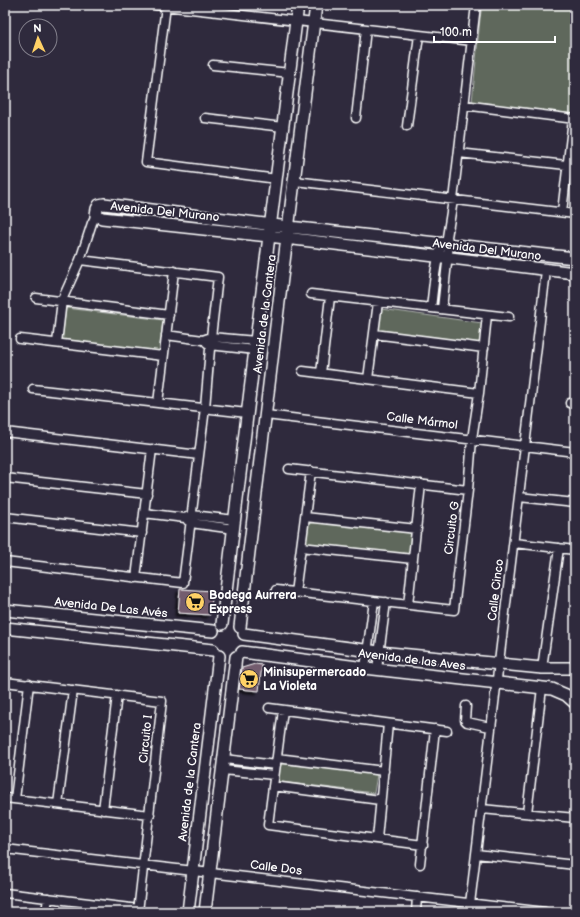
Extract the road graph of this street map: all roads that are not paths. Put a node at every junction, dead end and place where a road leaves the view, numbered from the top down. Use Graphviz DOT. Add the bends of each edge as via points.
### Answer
graph roads {
  1 [pos="156,5"];
  2 [pos="298,5"];
  3 [pos="316,5"];
  4 [pos="166,6"];
  5 [pos="475,6"];
  6 [pos="296,21"];
  7 [pos="315,23"];
  8 [pos="366,29"];
  9 [pos="419,35"];
  10 [pos="472,41"];
  11 [pos="213,65"];
  12 [pos="290,73"];
  13 [pos="464,105"];
  14 [pos="205,118"];
  15 [pos="356,118"];
  16 [pos="574,119"];
  17 [pos="407,126"];
  18 [pos="283,127"];
  19 [pos="459,153"];
  20 [pos="571,166"];
  21 [pos="277,179"];
  22 [pos="295,181"];
  23 [pos="453,200"];
  24 [pos="562,212"];
  25 [pos="575,214"];
  26 [pos="96,215"];
  27 [pos="271,224"];
  28 [pos="289,227"];
  29 [pos="269,236"];
  30 [pos="287,239"];
  31 [pos="446,242"];
  32 [pos="443,258"];
  33 [pos="575,258"];
  34 [pos="80,260"];
  35 [pos="546,270"];
  36 [pos="174,271"];
  37 [pos="575,273"];
  38 [pos="312,294"];
  39 [pos="330,297"];
  40 [pos="36,298"];
  41 [pos="62,300"];
  42 [pos="378,302"];
  43 [pos="431,308"];
  44 [pos="442,309"];
  45 [pos="169,315"];
  46 [pos="488,315"];
  47 [pos="509,317"];
  48 [pos="374,334"];
  49 [pos="166,336"];
  50 [pos="20,339"];
  51 [pos="208,341"];
  52 [pos="57,343"];
  53 [pos="255,346"];
  54 [pos="484,348"];
  55 [pos="163,356"];
  56 [pos="303,371"];
  57 [pos="321,373"];
  58 [pos="368,380"];
  59 [pos="33,389"];
  60 [pos="479,393"];
  61 [pos="158,403"];
  62 [pos="205,408"];
  63 [pos="247,414"];
  64 [pos="266,415"];
  65 [pos="5,432"];
  66 [pos="472,439"];
  67 [pos="525,446"];
  68 [pos="152,449"];
  69 [pos="575,452"];
  70 [pos="199,454"];
  71 [pos="289,469"];
  72 [pos="310,471"];
  73 [pos="5,478"];
  74 [pos="421,484"];
  75 [pos="468,490"];
  76 [pos="147,494"];
  77 [pos="519,497"];
  78 [pos="575,503"];
  79 [pos="144,513"];
  80 [pos="5,516"];
  81 [pos="304,517"];
  82 [pos="189,519"];
  83 [pos="234,525"];
  84 [pos="416,529"];
  85 [pos="142,534"];
  86 [pos="514,543"];
  87 [pos="300,547"];
  88 [pos="559,548"];
  89 [pos="575,550"];
  90 [pos="413,559"];
  91 [pos="5,562"];
  92 [pos="136,578"];
  93 [pos="276,590"];
  94 [pos="295,593"];
  95 [pos="374,601"];
  96 [pos="386,602"];
  97 [pos="408,605"];
  98 [pos="5,610"];
  99 [pos="5,628"];
  100 [pos="218,628"];
  101 [pos="242,630"];
  102 [pos="367,651"];
  103 [pos="379,652"];
  104 [pos="216,653"];
  105 [pos="239,654"];
  106 [pos="499,664"];
  107 [pos="365,668"];
  108 [pos="542,668"];
  109 [pos="575,668"];
  110 [pos="377,669"];
  111 [pos="5,682"];
  112 [pos="497,683"];
  113 [pos="29,684"];
  114 [pos="542,688"];
  115 [pos="73,690"];
  116 [pos="117,695"];
  117 [pos="575,703"];
  118 [pos="466,706"];
  119 [pos="269,708"];
  120 [pos="283,710"];
  121 [pos="388,724"];
  122 [pos="490,727"];
  123 [pos="435,729"];
  124 [pos="447,731"];
  125 [pos="276,762"];
  126 [pos="223,764"];
  127 [pos="384,771"];
  128 [pos="274,775"];
  129 [pos="273,786"];
  130 [pos="5,798"];
  131 [pos="15,799"];
  132 [pos="380,800"];
  133 [pos="58,804"];
  134 [pos="482,809"];
  135 [pos="103,810"];
  136 [pos="527,813"];
  137 [pos="150,815"];
  138 [pos="575,818"];
  139 [pos="377,839"];
  140 [pos="423,845"];
  141 [pos="5,849"];
  142 [pos="476,854"];
  143 [pos="420,864"];
  144 [pos="144,865"];
  145 [pos="575,865"];
  146 [pos="192,871"];
  147 [pos="210,873"];
  148 [pos="5,893"];
  149 [pos="417,897"];
  150 [pos="48,898"];
  151 [pos="92,903"];
  152 [pos="470,903"];
  153 [pos="138,910"];
  154 [pos="46,912"];
  155 [pos="90,912"];
  156 [pos="188,912"];
  157 [pos="205,912"];
  158 [pos="416,912"];
  159 [pos="469,912"];
  160 [pos="545,912"];
  1 -- 4 [label="street"];
  2 -- 6 [label="street, Avenida de la Cantera"];
  3 -- 7 [label="street, Avenida de la Cantera"];
  4 -- 6 [label="street"];
  4 -- 21 [label="street" via="146,162"];
  5 -- 10 [label="street"];
  6 -- 7 [label="street"];
  6 -- 12 [label="street, Avenida de la Cantera"];
  7 -- 8 [label="street"];
  7 -- 22 [label="street, Avenida de la Cantera"];
  8 -- 9 [label="street"];
  8 -- 15 [label="street"];
  9 -- 10 [label="street"];
  9 -- 17 [label="street"];
  10 -- 13 [label="street"];
  11 -- 12 [label="street"];
  12 -- 18 [label="street, Avenida de la Cantera"];
  13 -- 16 [label="street"];
  13 -- 19 [label="street"];
  14 -- 18 [label="street"];
  16 -- 20 [label="street"];
  18 -- 21 [label="street, Avenida de la Cantera"];
  19 -- 20 [label="street"];
  19 -- 23 [label="street"];
  20 -- 24 [label="street"];
  21 -- 27 [label="street, Avenida de la Cantera"];
  22 -- 23 [label="street"];
  22 -- 28 [label="street, Avenida de la Cantera"];
  23 -- 24 [label="street"];
  23 -- 31 [label="street"];
  24 -- 25 [label="street"];
  26 -- 27 [label="street, Avenida Del Murano" via="99,205 104,204"];
  26 -- 29 [label="street, Avenida Del Murano" via="102,218"];
  26 -- 34 [label="street"];
  27 -- 28 [label="street, Avenida Del Murano"];
  27 -- 29 [label="street, Avenida de la Cantera"];
  28 -- 30 [label="street, Avenida de la Cantera"];
  28 -- 31 [label="street, Avenida Del Murano"];
  29 -- 30 [label="street, Avenida Del Murano"];
  29 -- 53 [label="street, Avenida de la Cantera"];
  30 -- 32 [label="street, Avenida Del Murano"];
  30 -- 64 [label="street, Avenida de la Cantera"];
  31 -- 32 [label="street"];
  31 -- 33 [label="street, Avenida Del Murano"];
  32 -- 35 [label="street, Avenida Del Murano"];
  32 -- 43 [label="street"];
  32 -- 44 [label="street"];
  34 -- 36 [label="street"];
  34 -- 41 [label="street"];
  35 -- 37 [label="street, Avenida Del Murano"];
  35 -- 67 [label="street, Calle Cinco"];
  36 -- 45 [label="street"];
  36 -- 51 [label="street" via="218,277"];
  38 -- 39 [label="street"];
  39 -- 42 [label="street"];
  39 -- 57 [label="street"];
  40 -- 41 [label="street"];
  41 -- 45 [label="street"];
  41 -- 52 [label="street"];
  42 -- 43 [label="street"];
  42 -- 48 [label="street"];
  43 -- 44 [label="street"];
  44 -- 46 [label="street"];
  45 -- 49 [label="street"];
  46 -- 47 [label="street"];
  46 -- 54 [label="street"];
  48 -- 54 [label="street"];
  48 -- 58 [label="street"];
  49 -- 51 [label="street"];
  49 -- 55 [label="street"];
  50 -- 52 [label="street"];
  51 -- 53 [label="street"];
  51 -- 62 [label="street"];
  52 -- 55 [label="street"];
  53 -- 63 [label="street, Avenida de la Cantera"];
  54 -- 60 [label="street"];
  55 -- 61 [label="street"];
  56 -- 57 [label="street"];
  57 -- 58 [label="street"];
  58 -- 60 [label="street"];
  59 -- 61 [label="street"];
  60 -- 66 [label="street"];
  61 -- 62 [label="street"];
  62 -- 63 [label="street"];
  62 -- 70 [label="street"];
  63 -- 83 [label="street, Avenida de la Cantera"];
  64 -- 66 [label="street, Calle Mármol"];
  64 -- 101 [label="street, Avenida de la Cantera"];
  65 -- 68 [label="street"];
  66 -- 67 [label="street, Calle Mármol"];
  66 -- 75 [label="street"];
  67 -- 69 [label="street, Calle Mármol"];
  67 -- 77 [label="street, Calle Cinco"];
  68 -- 70 [label="street"];
  68 -- 76 [label="street"];
  70 -- 82 [label="street"];
  71 -- 72 [label="street, Circuito G"];
  72 -- 74 [label="street, Circuito G"];
  72 -- 81 [label="street"];
  73 -- 76 [label="street"];
  74 -- 75 [label="street, Circuito G"];
  74 -- 84 [label="street"];
  75 -- 97 [label="street, Circuito G" via="454,610"];
  76 -- 79 [label="street"];
  77 -- 78 [label="street"];
  77 -- 86 [label="street, Calle Cinco"];
  79 -- 82 [label="street"];
  79 -- 85 [label="street"];
  80 -- 85 [label="street"];
  81 -- 84 [label="street"];
  81 -- 87 [label="street"];
  82 -- 83 [label="street"];
  82 -- 92 [label="street" via="183,583"];
  83 -- 100 [label="street, Avenida de la Cantera"];
  84 -- 90 [label="street"];
  85 -- 92 [label="street"];
  86 -- 88 [label="street"];
  86 -- 106 [label="street, Calle Cinco"];
  87 -- 90 [label="street"];
  87 -- 94 [label="street"];
  88 -- 89 [label="street"];
  88 -- 108 [label="street"];
  90 -- 97 [label="street"];
  91 -- 92 [label="street"];
  93 -- 94 [label="street, Circuito G"];
  94 -- 95 [label="street, Circuito G"];
  95 -- 96 [label="street, Circuito G"];
  95 -- 102 [label="street"];
  96 -- 97 [label="street, Circuito G"];
  96 -- 103 [label="street"];
  98 -- 100 [label="street, Avenida De Las Avés"];
  99 -- 104 [label="street"];
  100 -- 101 [label="street" via="233,624"];
  100 -- 104 [label="street" via="211,641"];
  101 -- 102 [label="street, Avenida de las Aves"];
  101 -- 105 [label="street" via="246,640"];
  102 -- 103 [label="street, Avenida de las Aves"];
  102 -- 107 [label="street"];
  103 -- 106 [label="street, Avenida de las Aves"];
  103 -- 110 [label="street"];
  104 -- 105 [label="street" via="224,658"];
  104 -- 146 [label="street, Avenida de la Cantera"];
  105 -- 107 [label="street, Avenida de las Aves"];
  105 -- 126 [label="street"];
  106 -- 108 [label="street, Avenida de las Aves"];
  106 -- 112 [label="street, Calle Cinco"];
  107 -- 110 [label="street, Avenida de las Aves"];
  108 -- 109 [label="street, Avenida de las Aves"];
  110 -- 112 [label="street, Avenida de las Aves"];
  111 -- 113 [label="street, Circuito I"];
  112 -- 114 [label="street, Avenida de las Aves"];
  112 -- 122 [label="street, Calle Cinco"];
  113 -- 115 [label="street, Circuito I"];
  113 -- 131 [label="street"];
  114 -- 117 [label="street, Avenida de las Aves" via="566,695"];
  114 -- 136 [label="street"];
  115 -- 116 [label="street, Circuito I"];
  115 -- 133 [label="street"];
  116 -- 135 [label="street"];
  116 -- 137 [label="street, Circuito I" via="162,701"];
  118 -- 122 [label="street" via="467,722"];
  119 -- 120 [label="street"];
  120 -- 121 [label="street"];
  120 -- 125 [label="street"];
  121 -- 123 [label="street"];
  121 -- 127 [label="street"];
  122 -- 134 [label="street, Calle Cinco"];
  123 -- 124 [label="street"];
  123 -- 140 [label="street"];
  125 -- 126 [label="street"];
  125 -- 127 [label="street"];
  125 -- 128 [label="street"];
  126 -- 128 [label="street"];
  126 -- 147 [label="street"];
  127 -- 132 [label="street"];
  128 -- 129 [label="street"];
  129 -- 132 [label="street"];
  129 -- 139 [label="street" via="268,825"];
  130 -- 131 [label="street"];
  131 -- 133 [label="street"];
  132 -- 139 [label="street"];
  133 -- 135 [label="street"];
  134 -- 136 [label="street"];
  134 -- 142 [label="street, Calle Cinco"];
  135 -- 137 [label="street"];
  136 -- 138 [label="street"];
  137 -- 144 [label="street, Circuito I"];
  139 -- 140 [label="street"];
  140 -- 143 [label="street"];
  141 -- 144 [label="street, Calle Dos"];
  142 -- 145 [label="street"];
  142 -- 152 [label="street, Calle Cinco"];
  144 -- 146 [label="street, Calle Dos"];
  144 -- 153 [label="street, Circuito I"];
  146 -- 147 [label="street, Calle Dos"];
  146 -- 156 [label="street, Avenida de la Cantera"];
  147 -- 149 [label="street, Calle Dos"];
  147 -- 157 [label="street"];
  148 -- 150 [label="street"];
  149 -- 152 [label="street, Calle Dos"];
  149 -- 158 [label="street"];
  150 -- 151 [label="street"];
  150 -- 154 [label="street"];
  151 -- 153 [label="street"];
  151 -- 155 [label="street"];
  152 -- 159 [label="street, Calle Cinco"];
  152 -- 160 [label="street, Calle Dos"];
}
